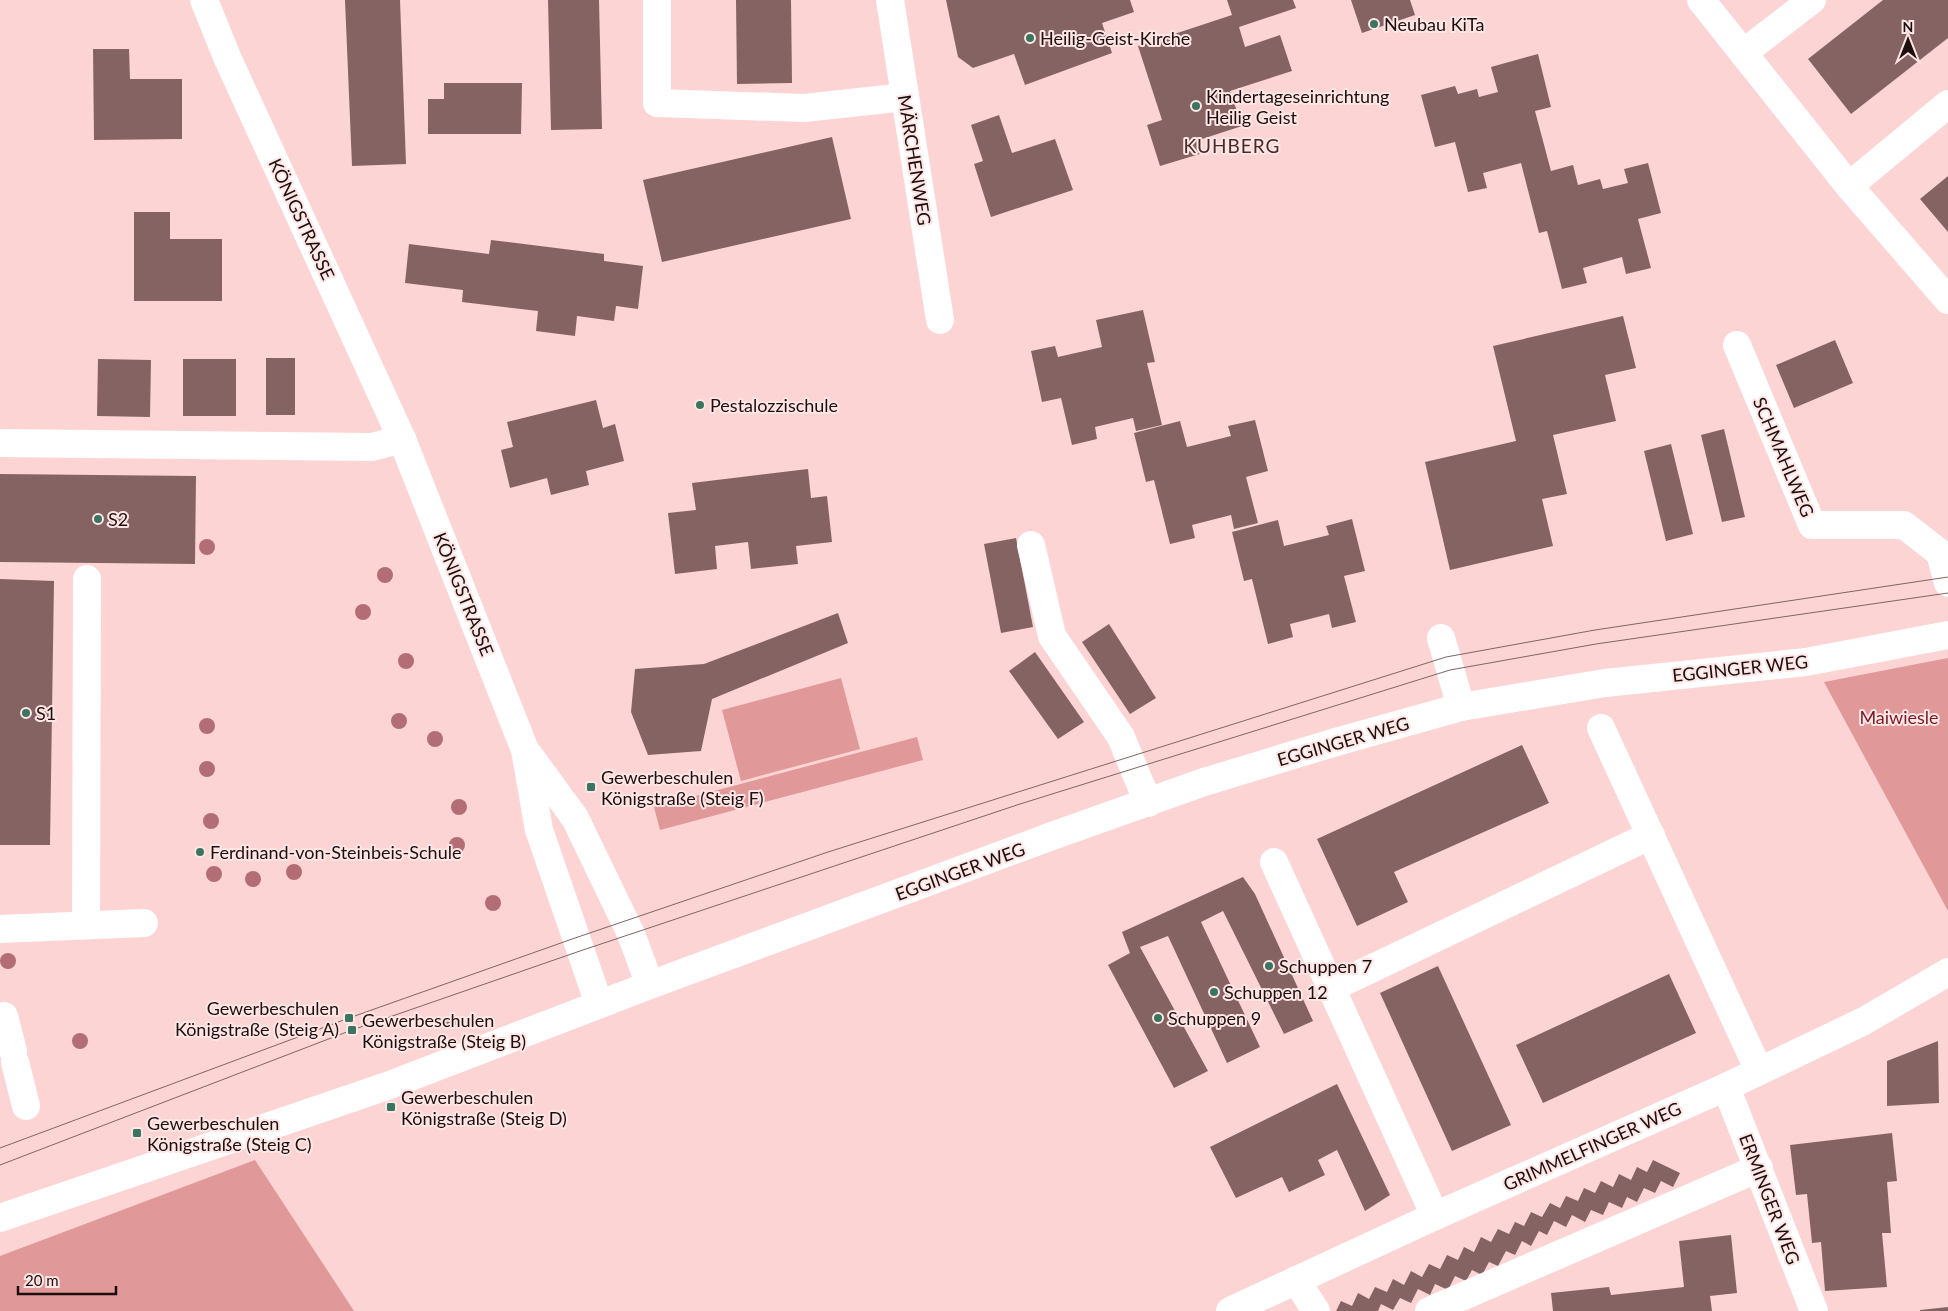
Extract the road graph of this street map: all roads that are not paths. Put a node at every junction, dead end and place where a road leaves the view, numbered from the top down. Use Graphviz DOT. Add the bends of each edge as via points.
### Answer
graph roads {
  1 [pos="204,0"];
  2 [pos="657,0"];
  3 [pos="890,0"];
  4 [pos="1701,0"];
  5 [pos="1812,0"];
  6 [pos="1743,53"];
  7 [pos="905,97"];
  8 [pos="1948,104"];
  9 [pos="1849,186"];
  10 [pos="1948,300"];
  11 [pos="940,320"];
  12 [pos="1737,346"];
  13 [pos="402,438"];
  14 [pos="0,443"];
  15 [pos="1031,545"];
  16 [pos="87,580"];
  17 [pos="1948,583"];
  18 [pos="1948,635"];
  19 [pos="1440,638"];
  20 [pos="1461,707"];
  21 [pos="1601,728"];
  22 [pos="525,750"];
  23 [pos="1148,803"];
  24 [pos="1651,835"];
  25 [pos="1274,862"];
  26 [pos="144,923"];
  27 [pos="86,925"];
  28 [pos="0,929"];
  29 [pos="1948,972"];
  30 [pos="650,985"];
  31 [pos="1331,988"];
  32 [pos="598,1004"];
  33 [pos="2,1007"];
  34 [pos="1760,1071"];
  35 [pos="1726,1087"];
  36 [pos="26,1106"];
  37 [pos="1759,1168"];
  38 [pos="1435,1216"];
  39 [pos="0,1218"];
  40 [pos="1296,1280"];
  41 [pos="1230,1311"];
  42 [pos="1316,1311"];
  43 [pos="1429,1311"];
  44 [pos="1814,1311"];
  1 -- 13 [label="street, KÖNIGSTRASSE"];
  2 -- 7 [label="street" via="656,103 804,108"];
  3 -- 7 [label="street, MÄRCHENWEG"];
  4 -- 6 [label="street"];
  5 -- 6 [label="street"];
  6 -- 9 [label="street"];
  7 -- 11 [label="street, MÄRCHENWEG"];
  8 -- 9 [label="street"];
  9 -- 10 [label="street"];
  12 -- 17 [label="street, SCHMAHLWEG" via="1812,524 1904,524 1940,553"];
  13 -- 14 [label="street" via="372,447"];
  13 -- 22 [label="street, KÖNIGSTRASSE"];
  15 -- 23 [label="street" via="1052,636 1121,737"];
  16 -- 27 [label="street"];
  18 -- 20 [label="street, EGGINGER WEG" via="1806,662 1605,683"];
  19 -- 20 [label="street"];
  20 -- 23 [label="street, EGGINGER WEG" via="1204,782"];
  21 -- 24 [label="street"];
  22 -- 30 [label="street, KÖNIGSTRASSE" via="575,818 631,934"];
  22 -- 32 [label="street, KÖNIGSTRASSE" via="539,830"];
  23 -- 30 [label="street, EGGINGER WEG"];
  24 -- 31 [label="street"];
  24 -- 34 [label="street"];
  25 -- 31 [label="street"];
  26 -- 27 [label="street"];
  27 -- 28 [label="street"];
  29 -- 34 [label="street, GRIMMELFINGER WEG" via="1864,1021"];
  30 -- 32 [label="street, EGGINGER WEG"];
  31 -- 38 [label="street"];
  32 -- 39 [label="street, EGGINGER WEG" via="387,1086"];
  33 -- 36 [label="street"];
  34 -- 35 [label="street, GRIMMELFINGER WEG"];
  35 -- 37 [label="street, ERMINGER WEG"];
  35 -- 38 [label="street, GRIMMELFINGER WEG"];
  37 -- 43 [label="street"];
  37 -- 44 [label="street, ERMINGER WEG"];
  38 -- 40 [label="street, GRIMMELFINGER WEG"];
  40 -- 41 [label="street, GRIMMELFINGER WEG"];
  40 -- 42 [label="street"];
}
